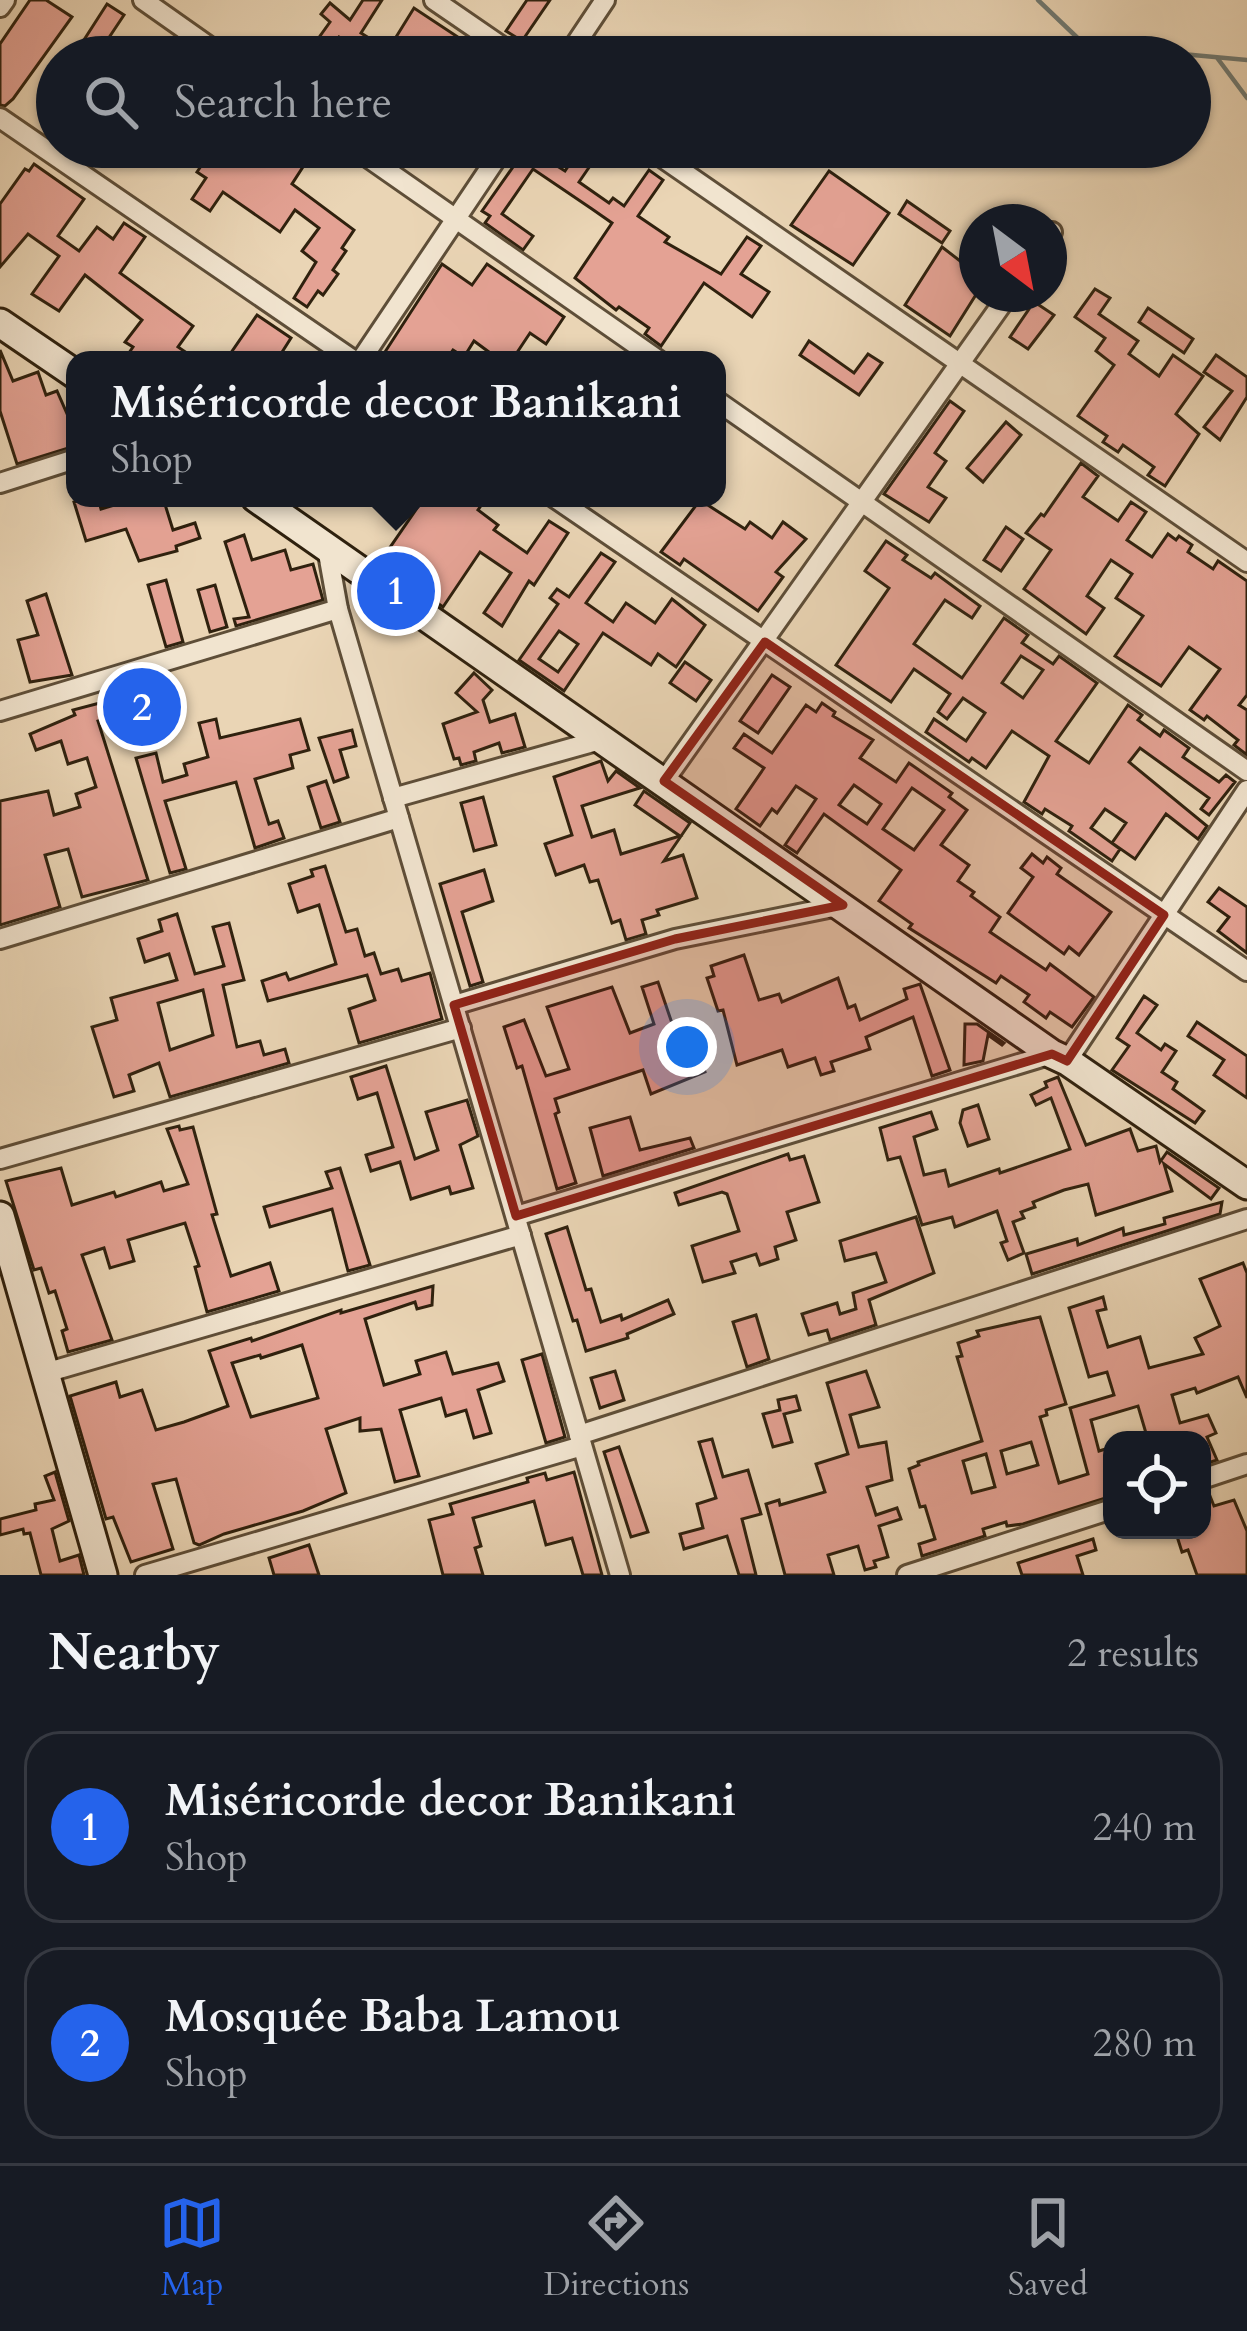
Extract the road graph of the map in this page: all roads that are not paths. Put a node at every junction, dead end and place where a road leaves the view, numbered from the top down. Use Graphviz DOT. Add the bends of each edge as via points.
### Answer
graph roads {
  1 [pos="143,0"];
  2 [pos="434,0"];
  3 [pos="605,0"];
  4 [pos="194,36"];
  5 [pos="486,36"];
  6 [pos="581,36"];
  7 [pos="0,118"];
  8 [pos="36,142"];
  9 [pos="74,168"];
  10 [pos="383,168"];
  11 [pos="490,168"];
  12 [pos="677,168"];
  13 [pos="455,218"];
  14 [pos="997,312"];
  15 [pos="0,323"];
  16 [pos="344,351"];
  17 [pos="363,351"];
  18 [pos="645,351"];
  19 [pos="961,364"];
  20 [pos="66,368"];
  21 [pos="726,407"];
  22 [pos="66,462"];
  23 [pos="0,483"];
  24 [pos="864,503"];
  25 [pos="269,507"];
  26 [pos="568,507"];
  27 [pos="328,548"];
  28 [pos="1247,562"];
  29 [pos="338,609"];
  30 [pos="765,642"];
  31 [pos="0,711"];
  32 [pos="600,740"];
  33 [pos="1247,771"];
  34 [pos="664,781"];
  35 [pos="1247,790"];
  36 [pos="396,808"];
  37 [pos="843,905"];
  38 [pos="1164,915"];
  39 [pos="0,939"];
  40 [pos="1247,971"];
  41 [pos="454,1005"];
  42 [pos="460,1028"];
  43 [pos="1060,1058"];
  44 [pos="0,1159"];
  45 [pos="1247,1185"];
  46 [pos="0,1216"];
  47 [pos="1247,1219"];
  48 [pos="518,1226"];
  49 [pos="45,1373"];
  50 [pos="581,1440"];
  51 [pos="1247,1464"];
  52 [pos="1211,1476"];
  53 [pos="1103,1512"];
  54 [pos="103,1575"];
  55 [pos="145,1575"];
  56 [pos="620,1575"];
  57 [pos="907,1575"];
  1 -- 4 [label="street"];
  2 -- 5 [label="street"];
  3 -- 6 [label="street"];
  7 -- 8 [label="street"];
  9 -- 16 [label="street"];
  10 -- 13 [label="street"];
  11 -- 13 [label="street"];
  12 -- 19 [label="street"];
  13 -- 17 [label="street"];
  13 -- 18 [label="street"];
  14 -- 19 [label="street"];
  15 -- 20 [label="street"];
  19 -- 24 [label="street"];
  19 -- 28 [label="street"];
  21 -- 24 [label="street"];
  22 -- 23 [label="street"];
  24 -- 30 [label="street"];
  24 -- 33 [label="street"];
  25 -- 27 [label="street"];
  26 -- 30 [label="street"];
  27 -- 29 [label="street"];
  27 -- 32 [label="street"];
  29 -- 31 [label="street"];
  29 -- 36 [label="street"];
  30 -- 34 [label="street"];
  30 -- 38 [label="street"];
  32 -- 34 [label="street"];
  32 -- 36 [label="street"];
  34 -- 37 [label="street"];
  35 -- 38 [label="street"];
  36 -- 39 [label="street"];
  36 -- 41 [label="street"];
  37 -- 41 [label="street" via="675,940"];
  37 -- 43 [label="street"];
  38 -- 40 [label="street"];
  38 -- 43 [label="street"];
  41 -- 42 [label="street"];
  42 -- 44 [label="street"];
  42 -- 48 [label="street"];
  43 -- 45 [label="street"];
  43 -- 48 [label="street"];
  46 -- 49 [label="street"];
  47 -- 50 [label="street"];
  48 -- 49 [label="street"];
  48 -- 50 [label="street"];
  49 -- 54 [label="street"];
  50 -- 55 [label="street"];
  50 -- 56 [label="street"];
  51 -- 52 [label="street"];
  53 -- 57 [label="street"];
}
